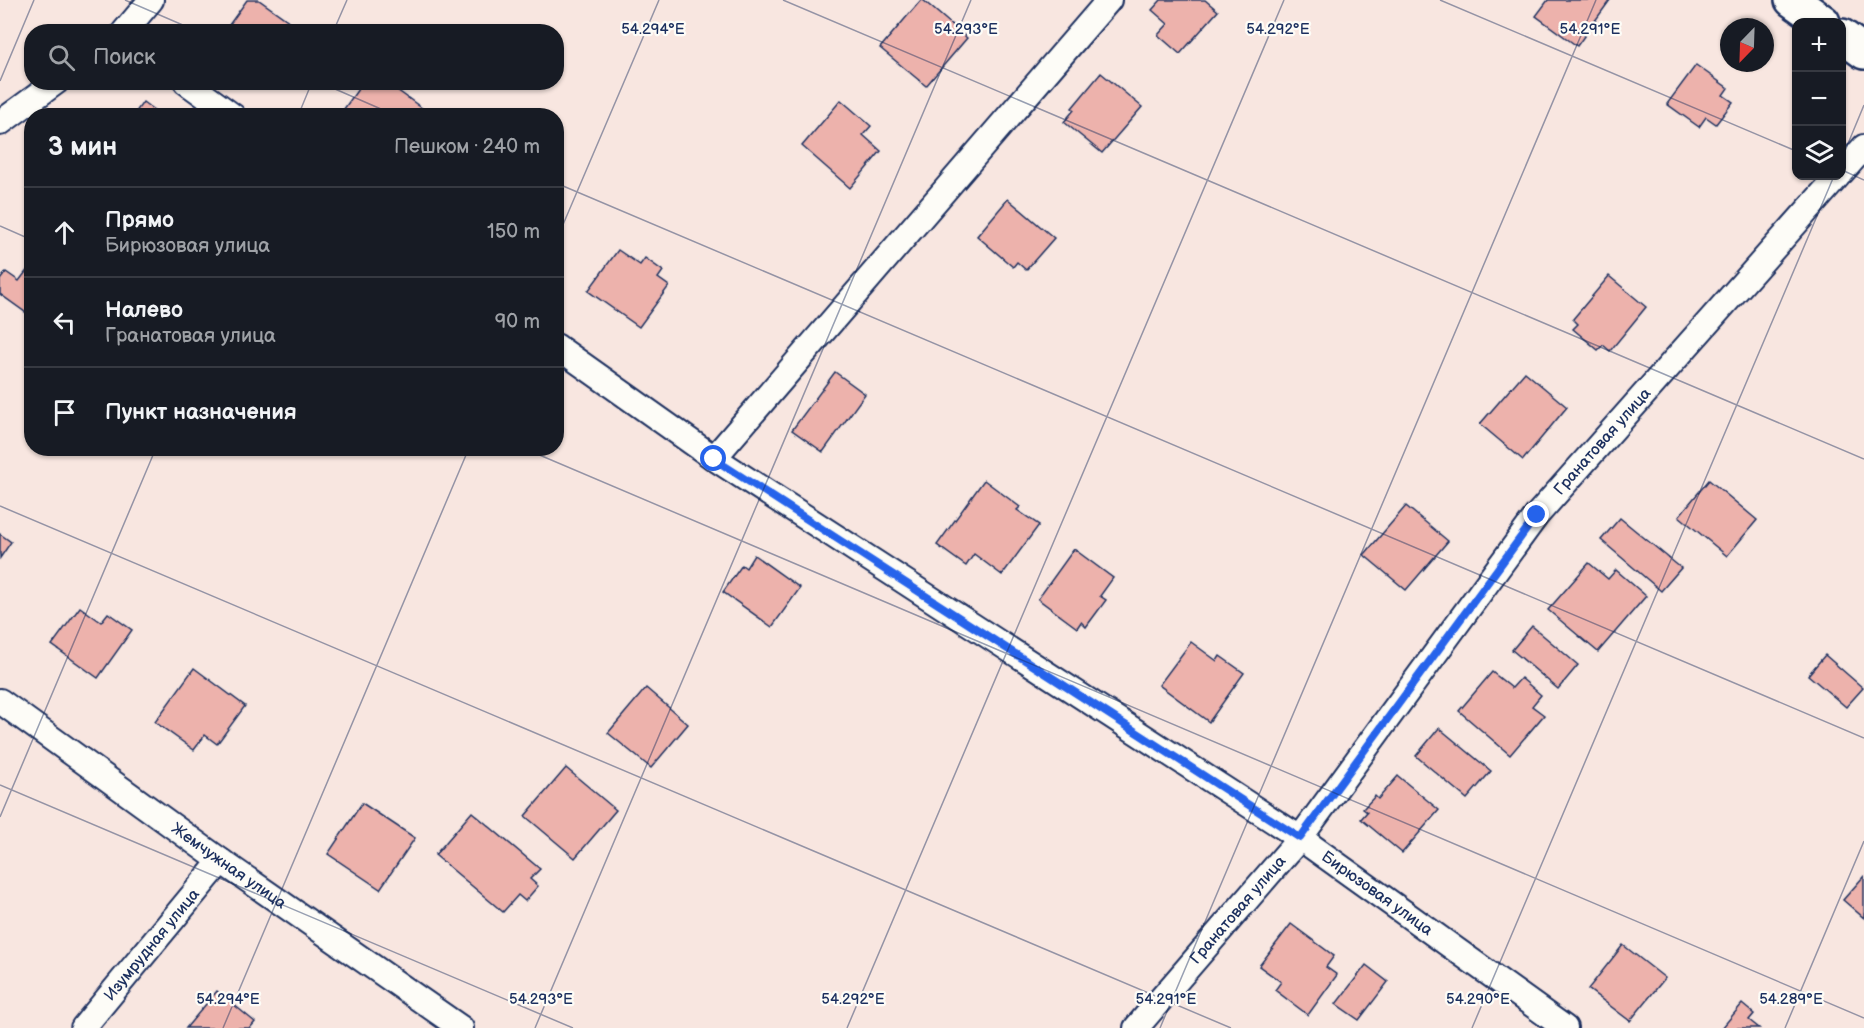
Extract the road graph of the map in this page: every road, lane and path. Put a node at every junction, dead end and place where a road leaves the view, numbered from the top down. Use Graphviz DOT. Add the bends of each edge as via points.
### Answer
graph roads {
  1 [pos="151,0"];
  2 [pos="1109,0"];
  3 [pos="1792,0"];
  4 [pos="1817,18"];
  5 [pos="131,24"];
  6 [pos="1846,39"];
  7 [pos="1864,52"];
  8 [pos="45,90"];
  9 [pos="197,90"];
  10 [pos="221,108"];
  11 [pos="0,123"];
  12 [pos="1864,147"];
  13 [pos="1846,167"];
  14 [pos="1834,180"];
  15 [pos="564,352"];
  16 [pos="714,459"];
  17 [pos="0,701"];
  18 [pos="1300,838"];
  19 [pos="221,861"];
  20 [pos="83,1028"];
  21 [pos="461,1028"];
  22 [pos="1136,1028"];
  23 [pos="1564,1028"];
  1 -- 5 [label="street"];
  2 -- 16 [label="street"];
  3 -- 4 [label="main road"];
  6 -- 7 [label="main road"];
  8 -- 11 [label="street"];
  9 -- 10 [label="street"];
  12 -- 13 [label="street"];
  14 -- 18 [label="street, Гранатовая улица" via="1537,515"];
  15 -- 16 [label="street, Бирюзовая улица"];
  16 -- 18 [label="street, Бирюзовая улица"];
  17 -- 19 [label="street, Жемчужная улица"];
  18 -- 22 [label="street, Гранатовая улица"];
  18 -- 23 [label="street, Бирюзовая улица"];
  19 -- 20 [label="street, Изумрудная улица"];
  19 -- 21 [label="street, Жемчужная улица"];
}
